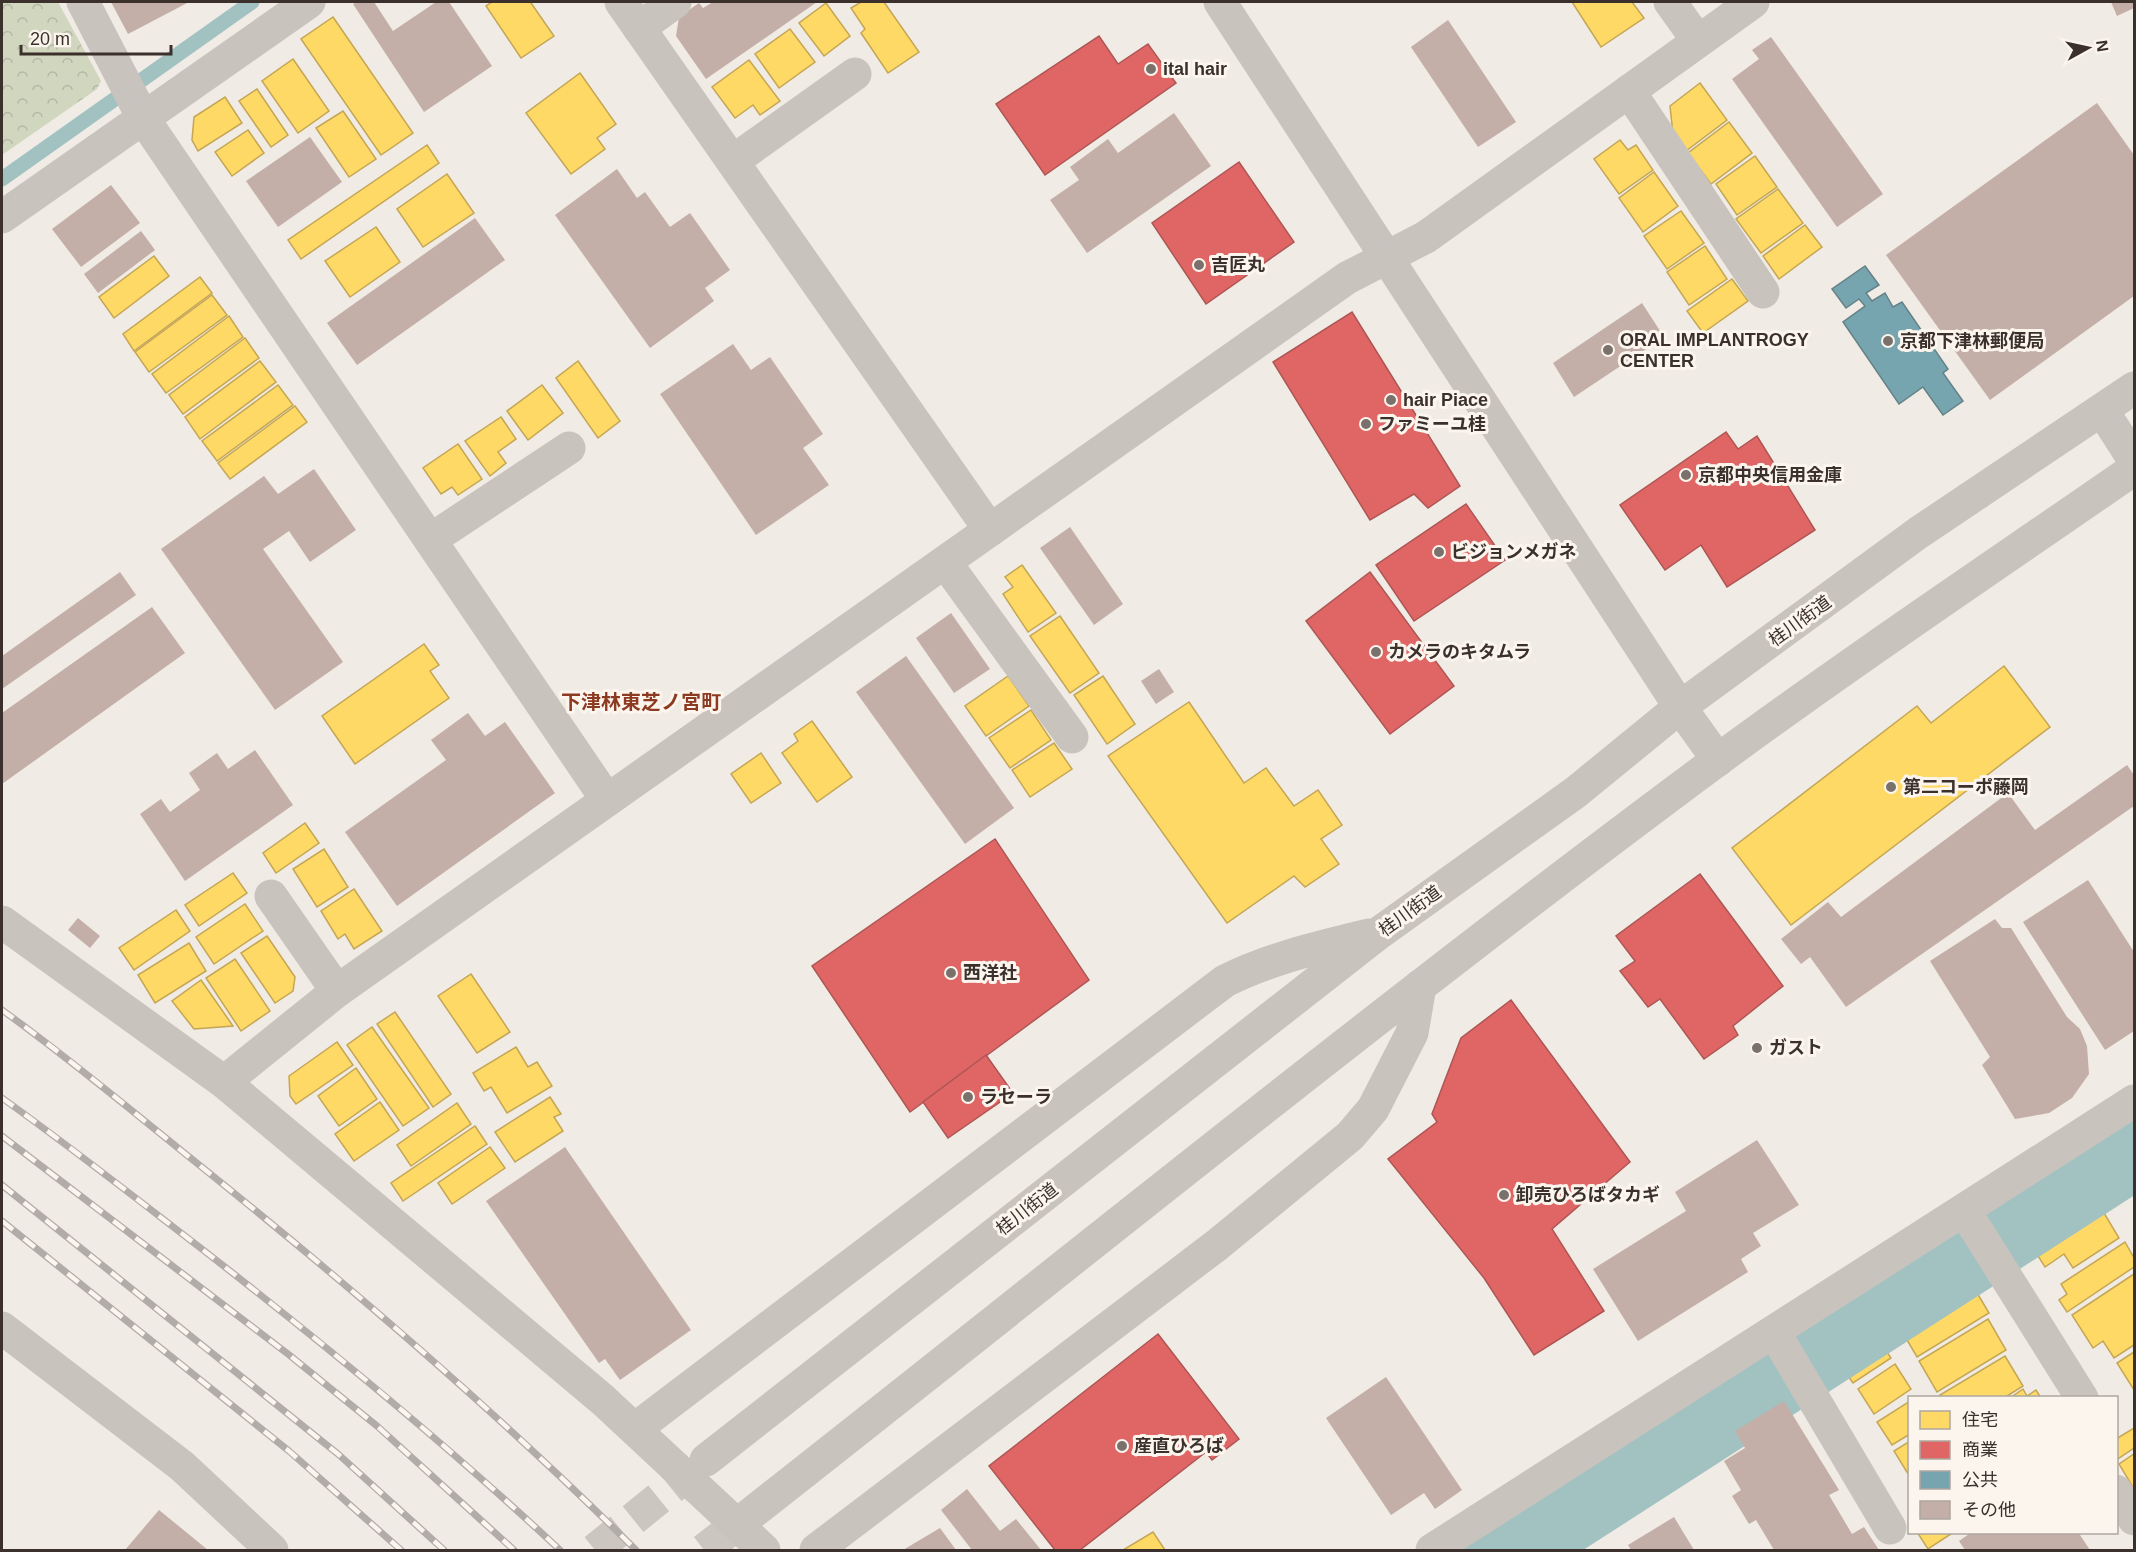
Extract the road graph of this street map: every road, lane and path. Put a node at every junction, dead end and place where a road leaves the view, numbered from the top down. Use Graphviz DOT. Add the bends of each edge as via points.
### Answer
graph roads {
  1 [pos="83,2"];
  2 [pos="309,2"];
  3 [pos="621,2"];
  4 [pos="675,2"];
  5 [pos="1220,2"];
  6 [pos="1670,2"];
  7 [pos="1753,2"];
  8 [pos="639,28"];
  9 [pos="1698,41"];
  10 [pos="855,74"];
  11 [pos="1629,91"];
  12 [pos="143,118"];
  13 [pos="733,161"];
  14 [pos="2,216"];
  15 [pos="1388,259"];
  16 [pos="1763,292"];
  17 [pos="2134,388"];
  18 [pos="2102,410"];
  19 [pos="569,448"];
  20 [pos="2134,460"];
  21 [pos="2134,469"];
  22 [pos="990,530"];
  23 [pos="430,540"];
  24 [pos="945,562"];
  25 [pos="1680,707"];
  26 [pos="1072,737"];
  27 [pos="1718,760"];
  28 [pos="607,800"];
  29 [pos="271,896"];
  30 [pos="2,922"];
  31 [pos="1379,933"];
  32 [pos="1420,986"];
  33 [pos="337,991"];
  34 [pos="224,1082"];
  35 [pos="2134,1101"];
  36 [pos="1964,1210"];
  37 [pos="2,1328"];
  38 [pos="1774,1332"];
  39 [pos="2081,1396"];
  40 [pos="635,1429"];
  41 [pos="706,1460"];
  42 [pos="2118,1494"];
  43 [pos="757,1509"];
  44 [pos="2134,1519"];
  45 [pos="1890,1528"];
  46 [pos="272,1551"];
  47 [pos="764,1551"];
  48 [pos="816,1551"];
  49 [pos="1431,1551"];
  1 -- 12 [label="street"];
  2 -- 12 [label="street"];
  3 -- 8 [label="street"];
  4 -- 8 [label="street"];
  5 -- 15 [label="street"];
  6 -- 9 [label="street"];
  7 -- 9 [label="street"];
  8 -- 13 [label="street"];
  9 -- 11 [label="street"];
  10 -- 13 [label="street"];
  11 -- 15 [label="street" via="1426,237"];
  11 -- 16 [label="street"];
  12 -- 14 [label="street"];
  12 -- 23 [label="street"];
  13 -- 22 [label="street"];
  15 -- 22 [label="street" via="1347,278"];
  15 -- 25 [label="street"];
  17 -- 18 [label="street, 桂川街道"];
  18 -- 20 [label="street"];
  18 -- 25 [label="street, 桂川街道" via="1918,533"];
  19 -- 23 [label="street"];
  21 -- 27 [label="street"];
  22 -- 24 [label="street"];
  23 -- 28 [label="street"];
  24 -- 26 [label="street"];
  24 -- 28 [label="street"];
  25 -- 27 [label="street"];
  25 -- 31 [label="street, 桂川街道" via="1576,792"];
  27 -- 32 [label="street"];
  28 -- 33 [label="street"];
  29 -- 33 [label="street"];
  30 -- 34 [label="street"];
  31 -- 40 [label="street" via="1253,967 1225,981"];
  31 -- 41 [label="street, 桂川街道"];
  32 -- 43 [label="street"];
  32 -- 48 [label="street" via="1412,1033 1372,1109 1350,1136 1225,1239"];
  33 -- 34 [label="street"];
  34 -- 40 [label="street"];
  35 -- 36 [label="street"];
  36 -- 38 [label="street"];
  36 -- 39 [label="street"];
  37 -- 46 [label="street" via="182,1466"];
  38 -- 45 [label="street"];
  38 -- 49 [label="street"];
  40 -- 47 [label="street"];
  42 -- 44 [label="street"];
}
